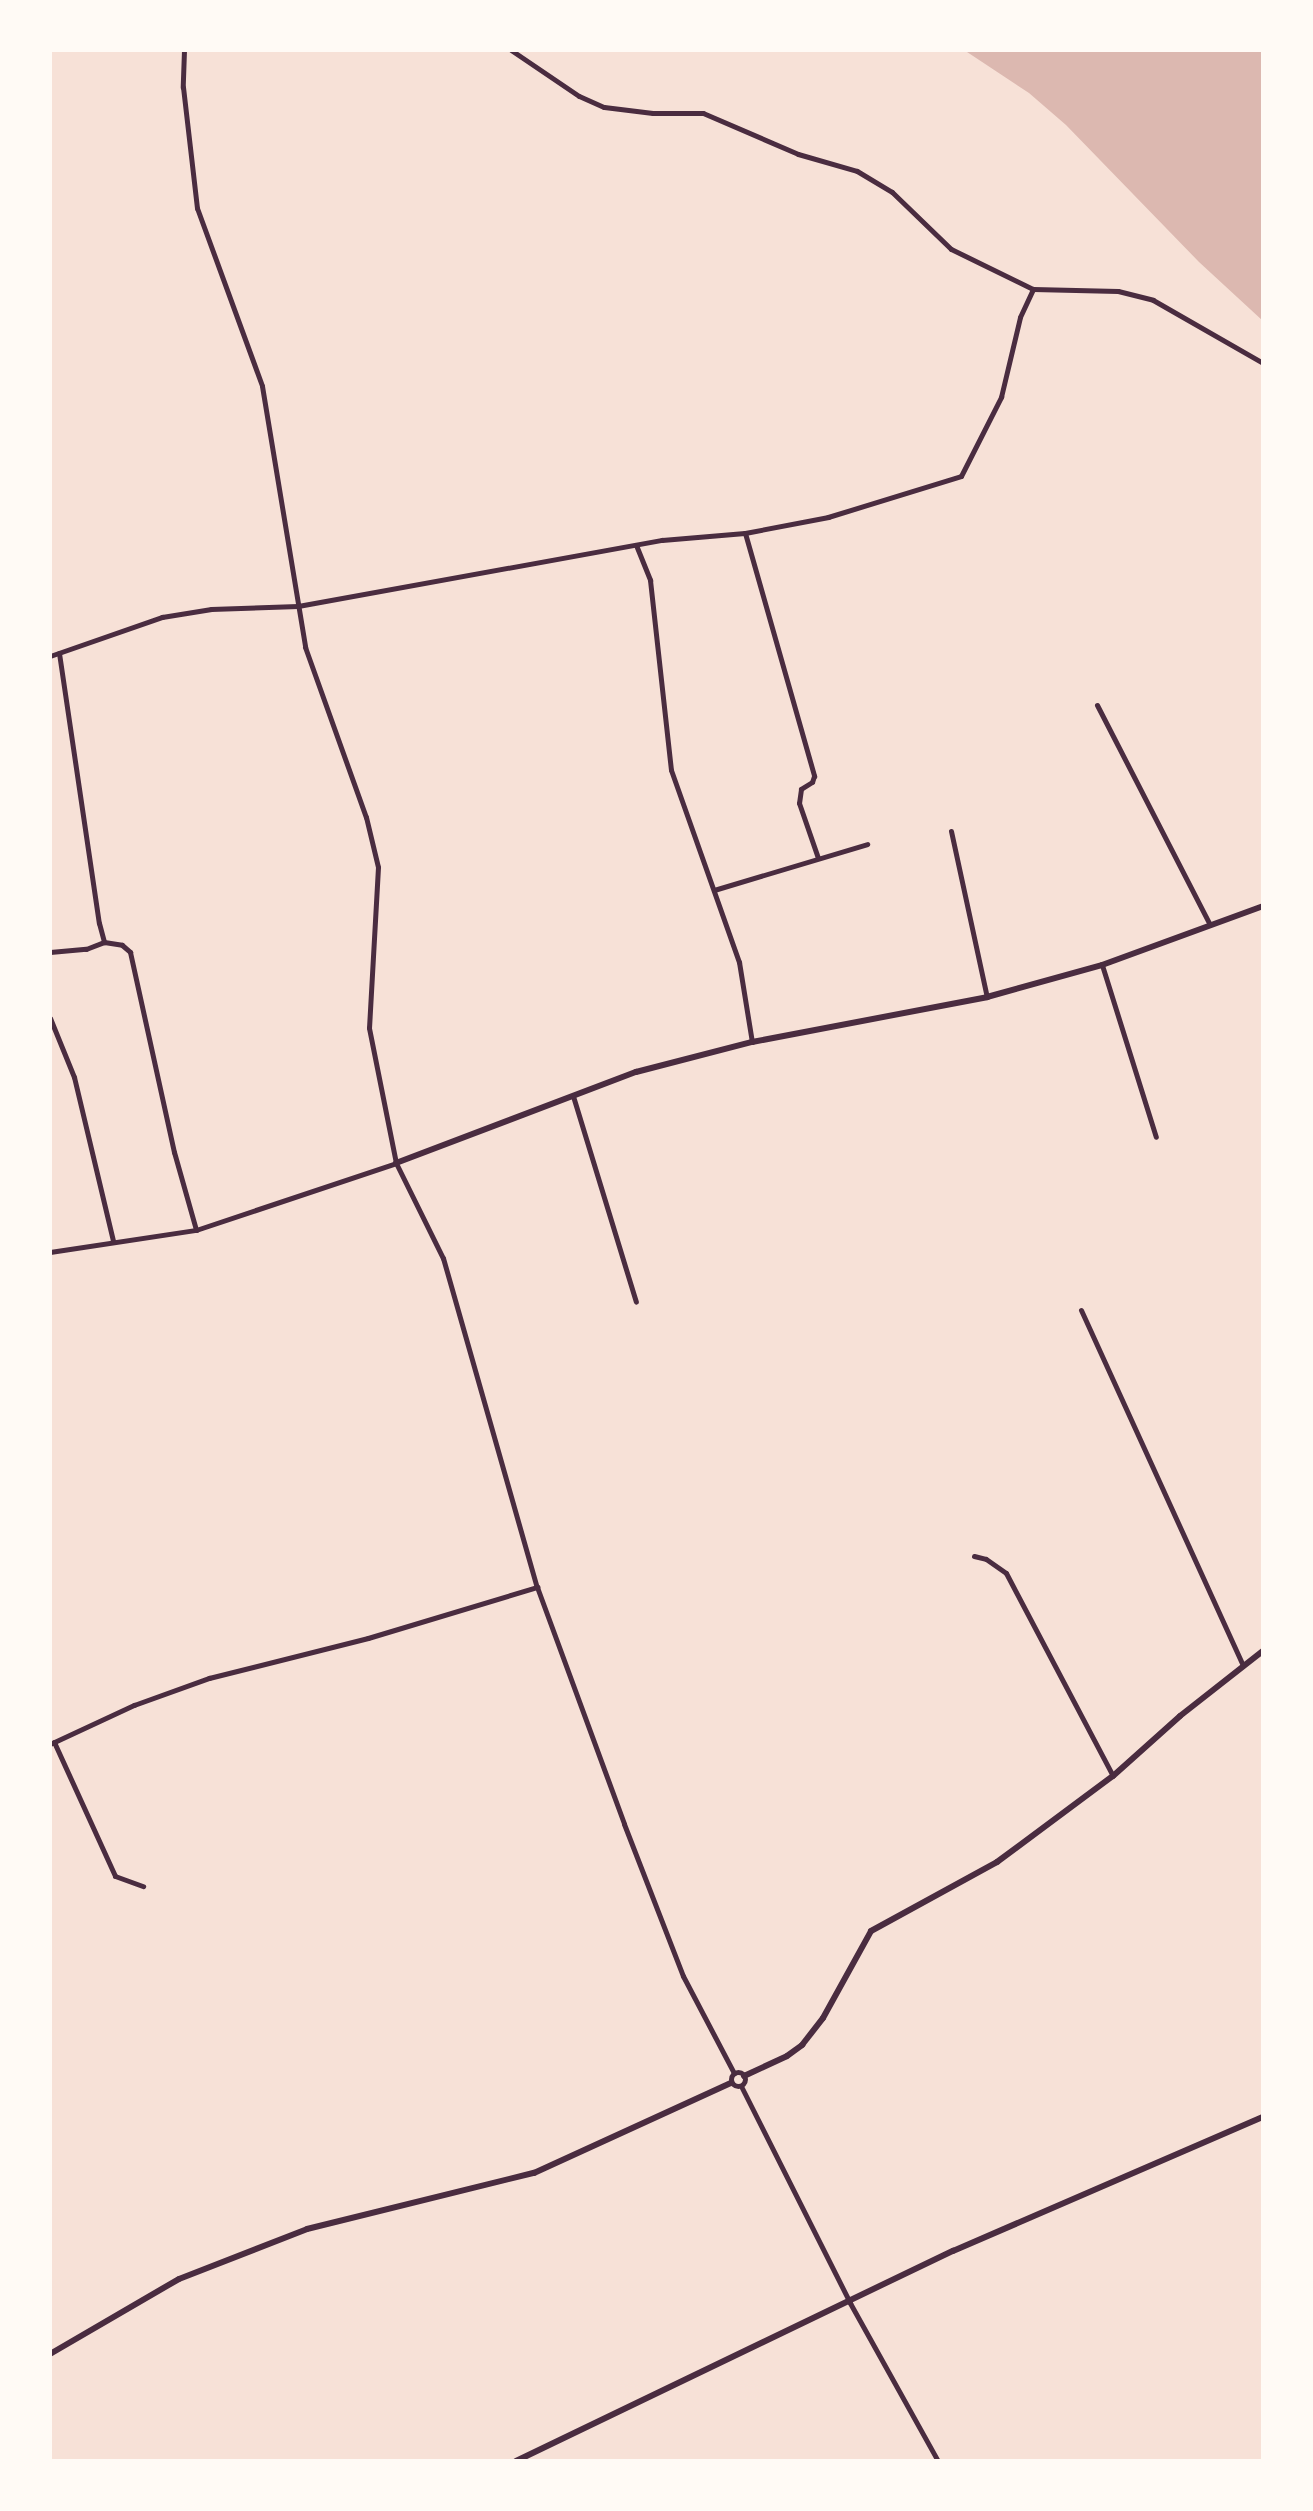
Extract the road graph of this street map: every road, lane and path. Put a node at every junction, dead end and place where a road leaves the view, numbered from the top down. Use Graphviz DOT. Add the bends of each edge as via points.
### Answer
graph roads {
  1 [pos="184,50"];
  2 [pos="511,50"];
  3 [pos="1033,289"];
  4 [pos="1263,363"];
  5 [pos="745,533"];
  6 [pos="636,545"];
  7 [pos="298,606"];
  8 [pos="59,653"];
  9 [pos="50,656"];
  10 [pos="1097,705"];
  11 [pos="951,831"];
  12 [pos="867,844"];
  13 [pos="818,858"];
  14 [pos="714,890"];
  15 [pos="1263,906"];
  16 [pos="1210,925"];
  17 [pos="104,942"];
  18 [pos="50,952"];
  19 [pos="1102,965"];
  20 [pos="987,997"];
  21 [pos="50,1018"];
  22 [pos="752,1042"];
  23 [pos="573,1096"];
  24 [pos="1156,1137"];
  25 [pos="396,1163"];
  26 [pos="196,1230"];
  27 [pos="113,1241"];
  28 [pos="50,1252"];
  29 [pos="636,1302"];
  30 [pos="1081,1310"];
  31 [pos="974,1556"];
  32 [pos="537,1587"];
  33 [pos="1263,1651"];
  34 [pos="1242,1664"];
  35 [pos="52,1743"];
  36 [pos="1113,1776"];
  37 [pos="143,1886"];
  38 [pos="734,2073"];
  39 [pos="744,2076"];
  40 [pos="731,2083"];
  41 [pos="741,2086"];
  42 [pos="1263,2117"];
  43 [pos="850,2303"];
  44 [pos="50,2354"];
  45 [pos="516,2461"];
  46 [pos="938,2461"];
  1 -- 7 [label="street" via="183,87 197,208 262,386"];
  2 -- 3 [label="street" via="604,107 703,113 798,154 857,171 892,192 951,249"];
  3 -- 4 [label="street" via="1118,291 1153,300"];
  3 -- 5 [label="street" via="1020,317 1001,397 961,476 828,517"];
  5 -- 6 [label="street"];
  5 -- 13 [label="street" via="814,776 801,789 799,803"];
  6 -- 7 [label="street"];
  6 -- 14 [label="street" via="650,580 671,770"];
  7 -- 8 [label="street" via="211,609 162,617"];
  7 -- 25 [label="street" via="305,647 366,817 378,867 369,1028"];
  8 -- 9 [label="street"];
  8 -- 17 [label="street"];
  10 -- 16 [label="street"];
  11 -- 20 [label="street"];
  12 -- 13 [label="street"];
  13 -- 14 [label="street"];
  14 -- 22 [label="street" via="739,962"];
  15 -- 16 [label="street"];
  16 -- 19 [label="street"];
  17 -- 18 [label="street"];
  17 -- 26 [label="street" via="130,952"];
  19 -- 20 [label="street"];
  19 -- 24 [label="street"];
  20 -- 22 [label="street"];
  21 -- 27 [label="street" via="74,1077"];
  22 -- 23 [label="street" via="636,1072"];
  23 -- 25 [label="street"];
  23 -- 29 [label="street"];
  25 -- 26 [label="street"];
  25 -- 32 [label="street" via="443,1258"];
  26 -- 27 [label="street"];
  27 -- 28 [label="street"];
  30 -- 34 [label="street"];
  31 -- 36 [label="street" via="1006,1573"];
  32 -- 35 [label="street" via="209,1678"];
  32 -- 38 [label="street" via="683,1976"];
  33 -- 34 [label="street"];
  34 -- 36 [label="street"];
  35 -- 37 [label="street" via="115,1876"];
  36 -- 39 [label="street" via="997,1862 871,1931 802,2045"];
  38 -- 39 [label="street"];
  38 -- 40 [label="street"];
  39 -- 41 [label="street"];
  40 -- 41 [label="street"];
  40 -- 44 [label="street" via="534,2173 307,2229 179,2279"];
  41 -- 43 [label="street"];
  42 -- 43 [label="street" via="953,2251"];
  43 -- 45 [label="street"];
  43 -- 46 [label="street"];
}
